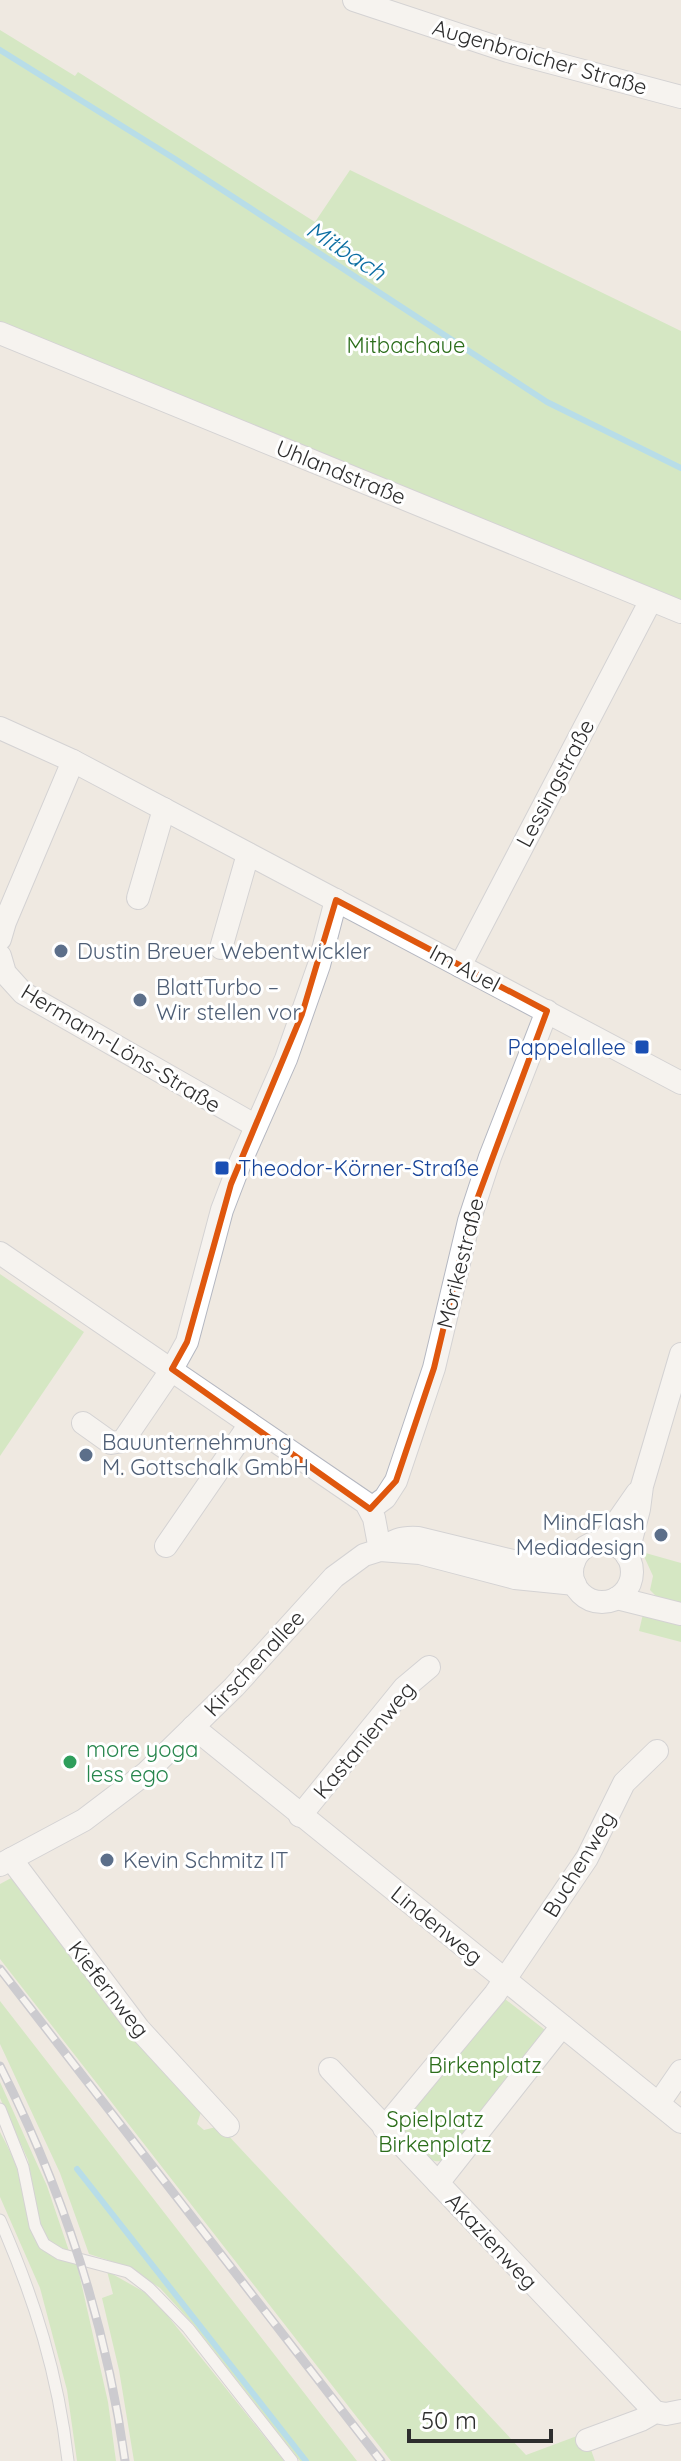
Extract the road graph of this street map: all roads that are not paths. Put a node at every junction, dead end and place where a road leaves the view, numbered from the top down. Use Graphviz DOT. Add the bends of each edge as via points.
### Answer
graph roads {
  1 [pos="354,0"];
  2 [pos="681,97"];
  3 [pos="0,333"];
  4 [pos="651,600"];
  5 [pos="681,612"];
  6 [pos="0,728"];
  7 [pos="73,761"];
  8 [pos="164,809"];
  9 [pos="248,854"];
  10 [pos="138,898"];
  11 [pos="336,900"];
  12 [pos="0,939"];
  13 [pos="221,948"];
  14 [pos="1,963"];
  15 [pos="460,966"];
  16 [pos="547,1011"];
  17 [pos="681,1083"];
  18 [pos="256,1126"];
  19 [pos="0,1253"];
  20 [pos="681,1354"];
  21 [pos="172,1369"];
  22 [pos="83,1423"];
  23 [pos="250,1424"];
  24 [pos="642,1486"];
  25 [pos="370,1509"];
  26 [pos="603,1542"];
  27 [pos="166,1546"];
  28 [pos="380,1550"];
  29 [pos="629,1565"];
  30 [pos="574,1573"];
  31 [pos="617,1598"];
  32 [pos="679,1614"];
  33 [pos="429,1667"];
  34 [pos="193,1727"];
  35 [pos="657,1751"];
  36 [pos="300,1816"];
  37 [pos="5,1862"];
  38 [pos="504,1980"];
  39 [pos="562,2026"];
  40 [pos="330,2069"];
  41 [pos="681,2071"];
  42 [pos="659,2103"];
  43 [pos="0,2109"];
  44 [pos="215,2122"];
  45 [pos="681,2122"];
  46 [pos="384,2128"];
  47 [pos="438,2183"];
  48 [pos="0,2220"];
  49 [pos="681,2411"];
  50 [pos="655,2412"];
  51 [pos="587,2440"];
  52 [pos="68,2461"];
  53 [pos="292,2461"];
  1 -- 2 [label="street, Augenbroicher Straße" via="508,51"];
  3 -- 4 [label="street, Uhlandstraße"];
  4 -- 5 [label="street, Uhlandstraße"];
  4 -- 15 [label="street, Lessingstraße"];
  6 -- 7 [label="street, Im Auel"];
  7 -- 8 [label="street, Im Auel"];
  7 -- 12 [label="street"];
  8 -- 9 [label="street, Im Auel"];
  8 -- 10 [label="street"];
  9 -- 11 [label="street, Im Auel"];
  9 -- 13 [label="street"];
  11 -- 15 [label="street, Im Auel"];
  11 -- 18 [label="street" via="302,1014"];
  14 -- 18 [label="street, Hermann-Löns-Straße" via="23,993"];
  15 -- 16 [label="street, Im Auel"];
  16 -- 17 [label="street, Im Auel"];
  16 -- 25 [label="street, Mörikestraße" via="469,1221 434,1368 396,1481"];
  18 -- 21 [label="street" via="222,1210 187,1342"];
  19 -- 21 [label="street"];
  20 -- 24 [label="street"];
  21 -- 22 [label="street" via="123,1441 111,1443"];
  21 -- 23 [label="street"];
  23 -- 25 [label="street"];
  23 -- 27 [label="street"];
  24 -- 26 [label="street"];
  24 -- 29 [label="street"];
  25 -- 28 [label="street"];
  26 -- 29 [label="street" via="616,1546"];
  26 -- 30 [label="street" via="585,1547"];
  28 -- 30 [label="street" via="420,1553 535,1582"];
  28 -- 34 [label="street, Kirschenallee" via="342,1570"];
  29 -- 31 [label="street" via="628,1588"];
  29 -- 32 [label="street" via="653,1599"];
  30 -- 31 [label="street" via="583,1595 595,1601"];
  31 -- 32 [label="street"];
  33 -- 36 [label="street, Kastanienweg" via="404,1688"];
  34 -- 36 [label="street, Lindenweg"];
  34 -- 37 [label="street, Kirschenallee" via="99,1810"];
  35 -- 38 [label="street, Buchenweg" via="624,1783 587,1858"];
  36 -- 38 [label="street, Lindenweg"];
  37 -- 44 [label="street, Kiefernweg"];
  38 -- 39 [label="street, Lindenweg"];
  38 -- 46 [label="street"];
  39 -- 42 [label="street, Lindenweg"];
  39 -- 47 [label="street"];
  40 -- 46 [label="street, Akazienweg"];
  41 -- 42 [label="street"];
  42 -- 45 [label="street, Lindenweg"];
  43 -- 53 [label="lane" via="44,2244 60,2254 128,2272 149,2288 188,2328"];
  46 -- 47 [label="street, Akazienweg"];
  47 -- 50 [label="street, Akazienweg"];
  48 -- 52 [label="lane" via="46,2340"];
  49 -- 50 [label="street"];
  50 -- 51 [label="street"];
}
